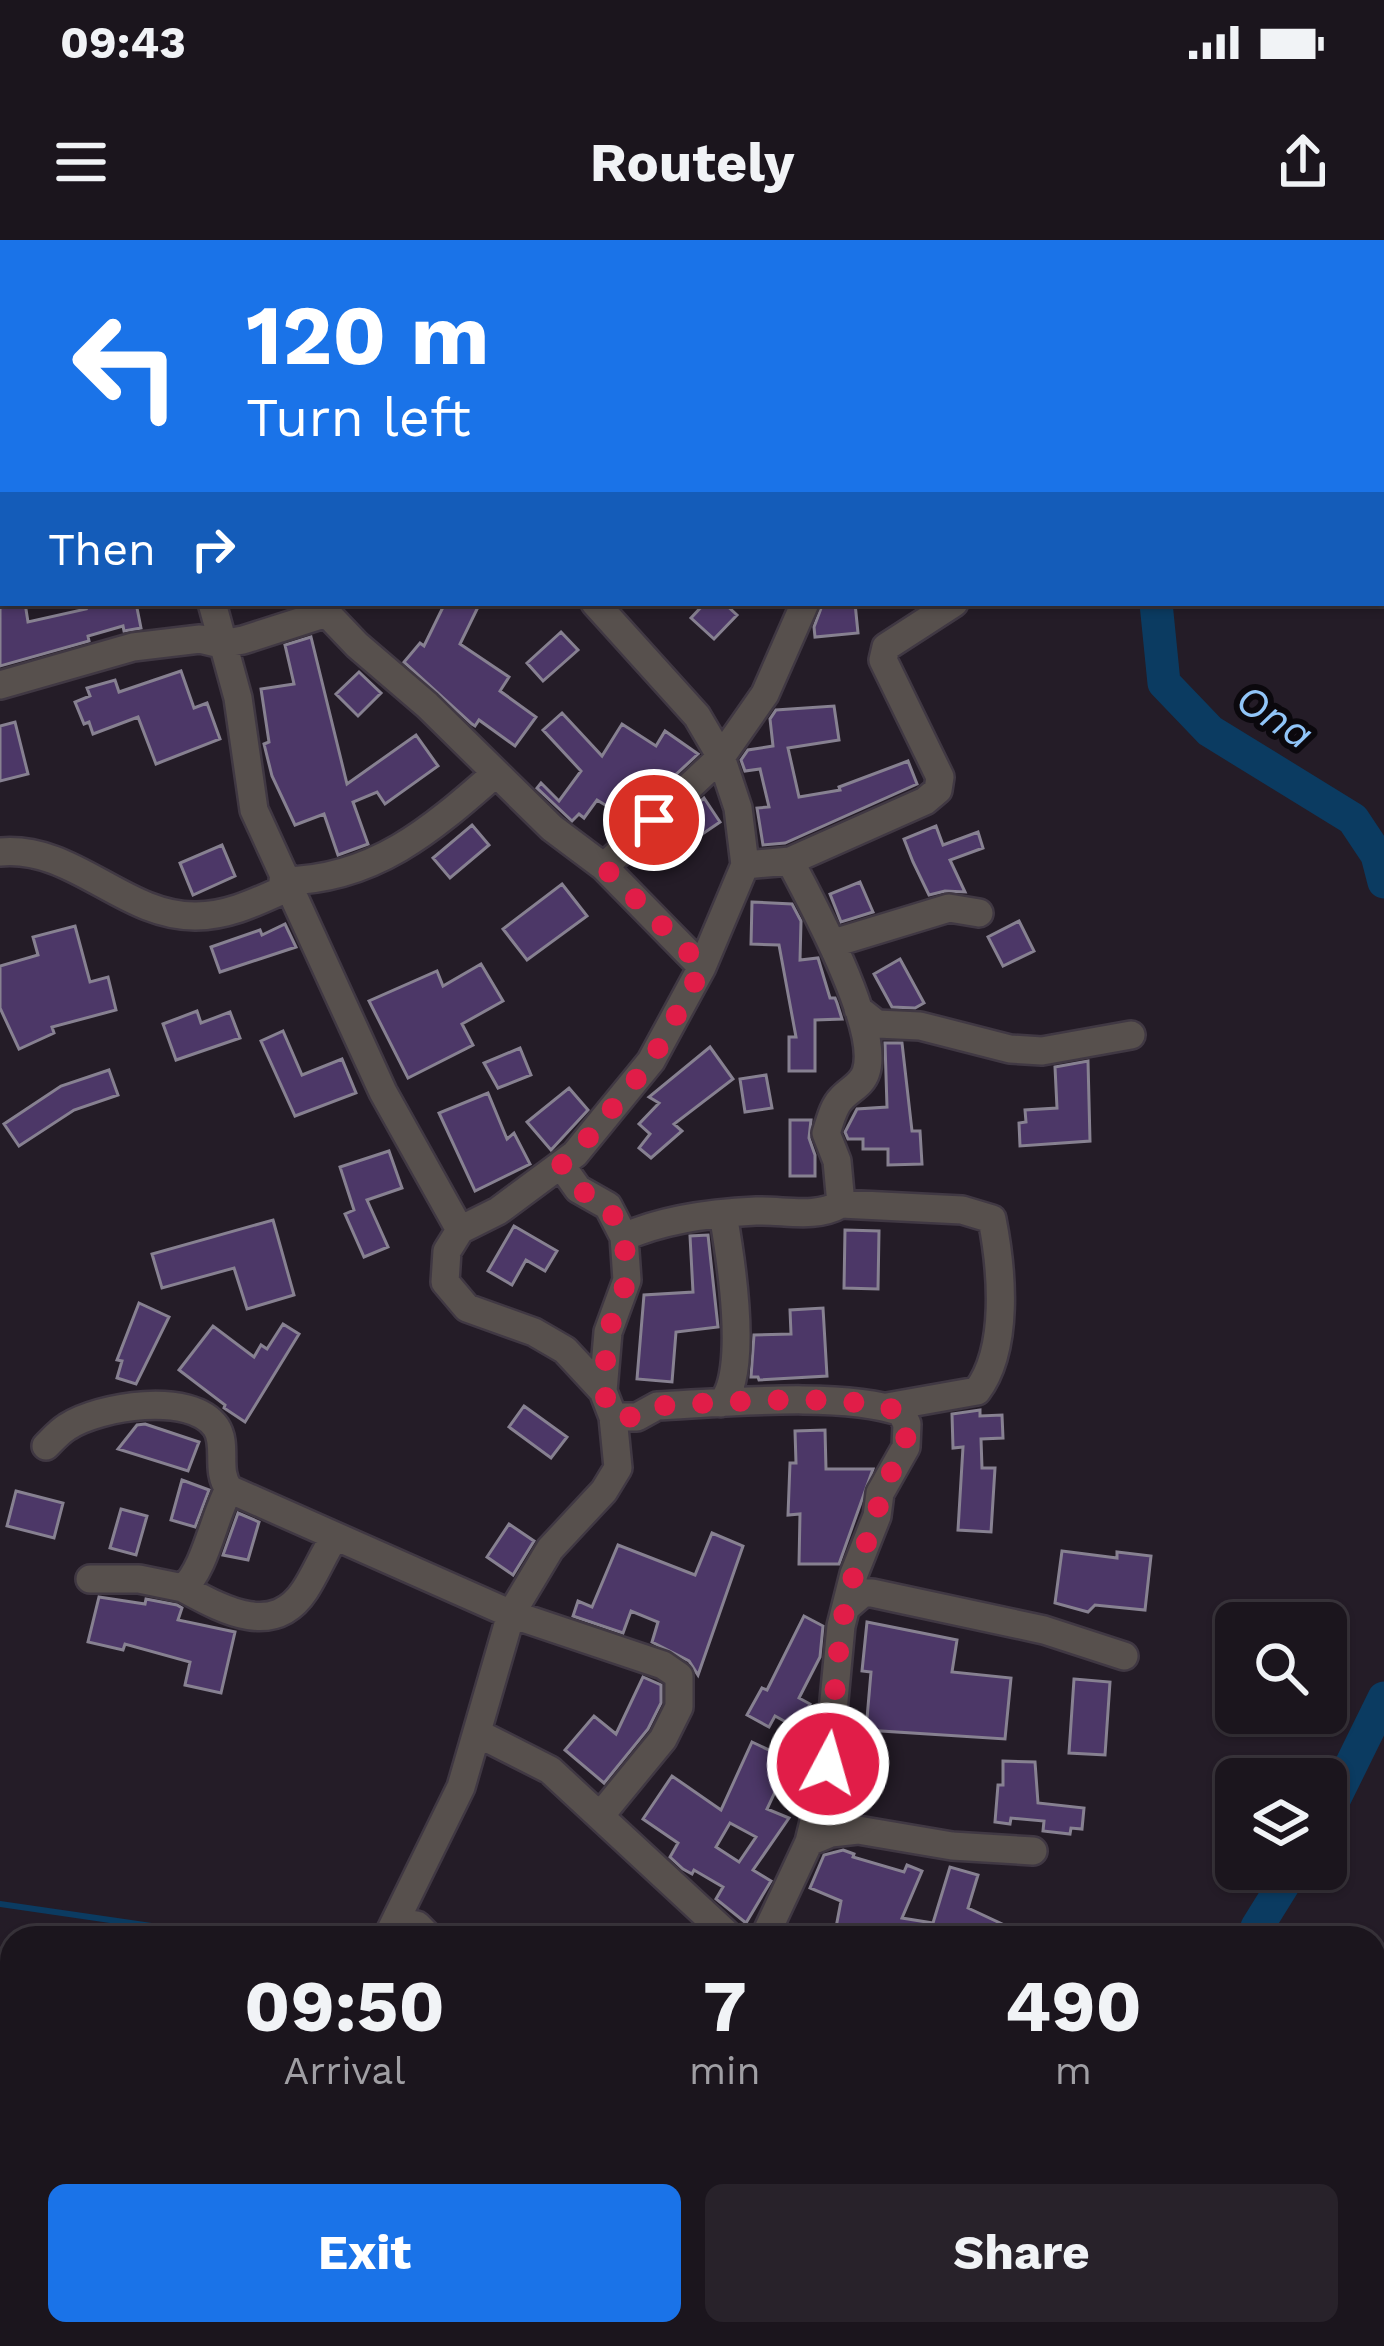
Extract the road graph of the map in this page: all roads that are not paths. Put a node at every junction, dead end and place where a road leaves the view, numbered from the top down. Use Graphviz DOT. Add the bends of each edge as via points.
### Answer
graph roads {
  1 [pos="213,606"];
  2 [pos="599,606"];
  3 [pos="804,606"];
  4 [pos="949,606"];
  5 [pos="320,608"];
  6 [pos="221,644"];
  7 [pos="0,685"];
  8 [pos="721,757"];
  9 [pos="496,773"];
  10 [pos="0,852"];
  11 [pos="790,861"];
  12 [pos="745,865"];
  13 [pos="604,867"];
  14 [pos="285,884"];
  15 [pos="979,913"];
  16 [pos="834,943"];
  17 [pos="703,967"];
  18 [pos="859,1009"];
  19 [pos="1131,1035"];
  20 [pos="561,1165"];
  21 [pos="841,1204"];
  22 [pos="723,1214"];
  23 [pos="460,1230"];
  24 [pos="624,1237"];
  25 [pos="721,1403"];
  26 [pos="608,1404"];
  27 [pos="887,1407"];
  28 [pos="46,1446"];
  29 [pos="229,1490"];
  30 [pos="334,1538"];
  31 [pos="90,1579"];
  32 [pos="183,1588"];
  33 [pos="849,1606"];
  34 [pos="511,1614"];
  35 [pos="1124,1656"];
  36 [pos="478,1728"];
  37 [pos="513,1749"];
  38 [pos="601,1816"];
  39 [pos="809,1843"];
  40 [pos="1033,1851"];
  41 [pos="394,1926"];
  42 [pos="718,1926"];
  43 [pos="770,1926"];
  1 -- 6 [label="street"];
  2 -- 8 [label="street" via="697,716"];
  3 -- 8 [label="street" via="765,694"];
  4 -- 11 [label="street" via="886,647 883,660 940,778 938,790"];
  5 -- 6 [label="street"];
  5 -- 9 [label="street"];
  6 -- 7 [label="street" via="133,647"];
  6 -- 14 [label="street" via="238,698 254,810"];
  8 -- 12 [label="street"];
  8 -- 13 [label="street"];
  9 -- 13 [label="street"];
  9 -- 14 [label="street" via="425,835 356,871"];
  10 -- 14 [label="street" via="49,858 144,907 196,916 239,909"];
  11 -- 12 [label="street"];
  11 -- 16 [label="street"];
  12 -- 17 [label="street"];
  13 -- 17 [label="street"];
  14 -- 23 [label="street" via="383,1092"];
  15 -- 16 [label="street" via="949,908"];
  16 -- 18 [label="street"];
  17 -- 20 [label="street" via="651,1061"];
  18 -- 19 [label="street" via="877,1024 1010,1049"];
  18 -- 21 [label="street" via="869,1064 837,1102 826,1133"];
  20 -- 23 [label="street"];
  20 -- 24 [label="street" via="578,1189 608,1206"];
  21 -- 22 [label="street" via="825,1213"];
  21 -- 27 [label="street" via="992,1219 998,1314 991,1372 977,1391"];
  22 -- 24 [label="street" via="654,1223"];
  22 -- 25 [label="street" via="736,1308 735,1368"];
  23 -- 26 [label="street" via="447,1252 445,1282 467,1308 565,1350"];
  24 -- 26 [label="street" via="627,1280 608,1332"];
  25 -- 26 [label="street" via="657,1406 637,1417"];
  25 -- 27 [label="street"];
  26 -- 34 [label="street" via="618,1468 550,1550"];
  27 -- 33 [label="street" via="907,1424 905,1447 880,1493"];
  28 -- 29 [label="street" via="68,1426 116,1408 197,1411 221,1440"];
  29 -- 30 [label="street"];
  29 -- 32 [label="street"];
  30 -- 32 [label="street" via="293,1605 271,1616 245,1617"];
  30 -- 34 [label="street"];
  31 -- 32 [label="street"];
  33 -- 35 [label="street" via="872,1593"];
  33 -- 39 [label="street"];
  34 -- 36 [label="street"];
  34 -- 38 [label="street" via="679,1676 679,1707 663,1739"];
  36 -- 37 [label="street"];
  36 -- 37 [label="street"];
  36 -- 41 [label="street" via="461,1787"];
  37 -- 38 [label="street"];
  38 -- 42 [label="street"];
  39 -- 40 [label="street" via="857,1830"];
  39 -- 43 [label="street"];
}
